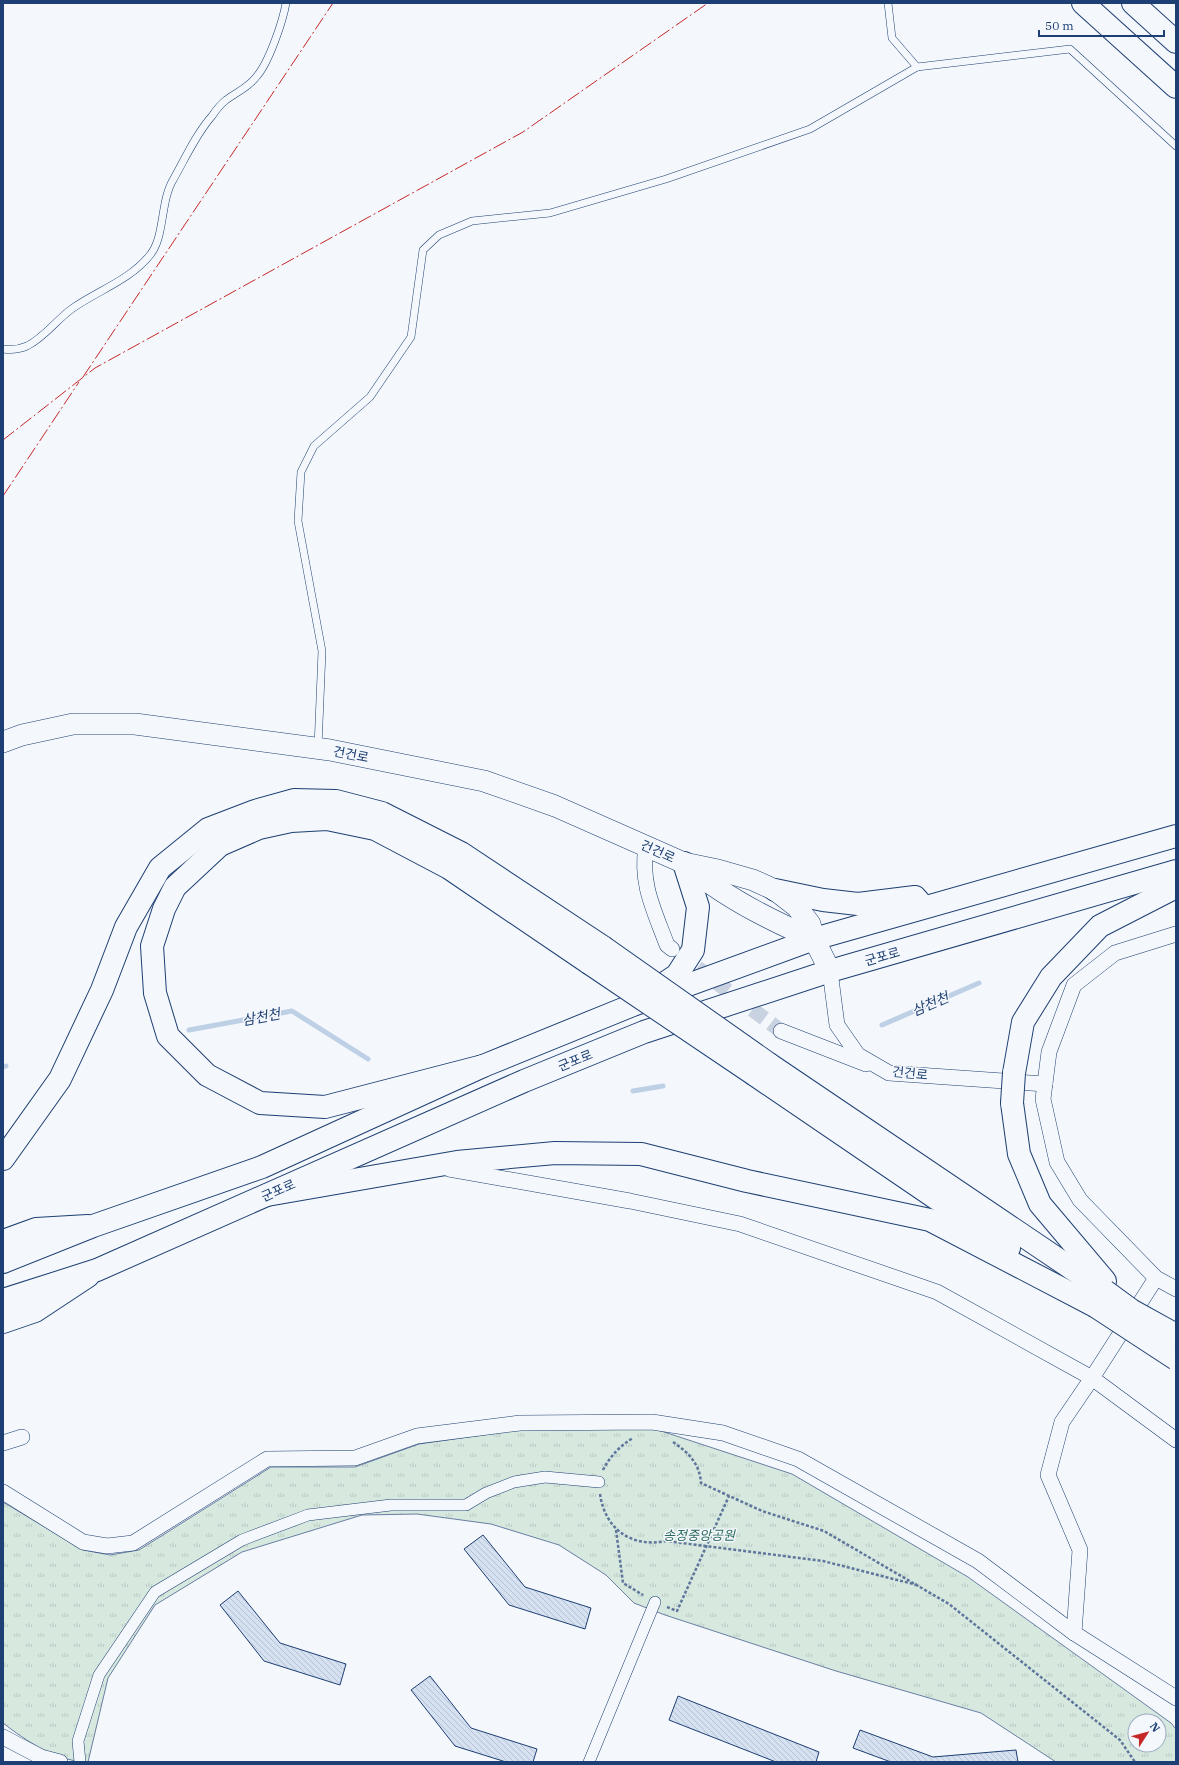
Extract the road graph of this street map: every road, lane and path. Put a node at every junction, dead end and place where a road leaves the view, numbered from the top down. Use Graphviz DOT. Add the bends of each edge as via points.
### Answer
graph roads {
  1 [pos="286,3"];
  2 [pos="1083,3"];
  3 [pos="1133,3"];
  4 [pos="888,5"];
  5 [pos="1176,42"];
  6 [pos="918,67"];
  7 [pos="1176,87"];
  8 [pos="1176,146"];
  9 [pos="3,349"];
  10 [pos="3,742"];
  11 [pos="318,749"];
  12 [pos="1176,836"];
  13 [pos="646,846"];
  14 [pos="684,863"];
  15 [pos="1176,872"];
  16 [pos="1176,887"];
  17 [pos="775,890"];
  18 [pos="925,908"];
  19 [pos="1176,934"];
  20 [pos="814,939"];
  21 [pos="672,949"];
  22 [pos="596,955"];
  23 [pos="830,971"];
  24 [pos="633,1005"];
  25 [pos="781,1031"];
  26 [pos="483,1066"];
  27 [pos="889,1073"];
  28 [pos="1045,1084"];
  29 [pos="3,1159"];
  30 [pos="433,1166"];
  31 [pos="267,1195"];
  32 [pos="93,1226"];
  33 [pos="3,1241"];
  34 [pos="3,1262"];
  35 [pos="97,1270"];
  36 [pos="1156,1278"];
  37 [pos="1176,1289"];
  38 [pos="1100,1299"];
  39 [pos="3,1300"];
  40 [pos="1131,1310"];
  41 [pos="3,1322"];
  42 [pos="1176,1335"];
  43 [pos="1176,1359"];
  44 [pos="1092,1378"];
  45 [pos="22,1437"];
  46 [pos="638,1437"];
  47 [pos="666,1440"];
  48 [pos="1176,1440"];
  49 [pos="3,1443"];
  50 [pos="599,1482"];
  51 [pos="3,1492"];
  52 [pos="729,1496"];
  53 [pos="616,1529"];
  54 [pos="707,1546"];
  55 [pos="917,1586"];
  56 [pos="655,1602"];
  57 [pos="1074,1634"];
  58 [pos="1176,1698"];
  59 [pos="3,1737"];
  60 [pos="60,1762"];
  61 [pos="80,1762"];
  62 [pos="589,1762"];
  63 [pos="1134,1762"];
  1 -- 9 [label="lane" via="268,56 258,76 226,100 211,117 170,184 152,253 138,269 73,308 38,339 25,347"];
  2 -- 7 [label="main road"];
  3 -- 5 [label="main road"];
  4 -- 6 [label="lane" via="892,38"];
  6 -- 8 [label="lane" via="1070,48"];
  6 -- 11 [label="lane" via="810,129 666,178 550,213 472,221 439,235 423,250 411,337 370,397 314,446 300,472 298,521 322,651"];
  10 -- 11 [label="main road, 건건로" via="22,735 73,724 135,724"];
  11 -- 13 [label="main road, 건건로" via="484,781 556,806"];
  12 -- 18 [label="main road"];
  13 -- 14 [label="main road, 건건로"];
  13 -- 21 [label="street" via="643,861 646,891 667,945"];
  14 -- 17 [label="main road, 건건로" via="753,880"];
  14 -- 20 [label="main road, 건건로" via="703,880 784,926"];
  14 -- 24 [label="main road" via="698,907 693,950 677,975"];
  15 -- 23 [label="main road, 군포로"];
  16 -- 40 [label="main road, bridge" via="1100,926 1051,977 1023,1022 1014,1073 1012,1103 1019,1154 1040,1204"];
  17 -- 18 [label="main road" via="858,904 915,898"];
  17 -- 20 [label="main road, 건건로" via="797,907 810,924"];
  18 -- 20 [label="main road"];
  19 -- 28 [label="street" via="1115,953 1074,985 1049,1052"];
  20 -- 23 [label="main road, 건건로"];
  20 -- 24 [label="main road"];
  22 -- 26 [label="main road" via="449,868 375,829 327,820 285,822 260,828 220,845 175,887 164,909 152,946 155,993 168,1036 207,1075 260,1103 325,1107"];
  22 -- 29 [label="main road" via="461,852 382,813 336,801 294,800 255,811 208,829 160,868 126,927 102,990 60,1079"];
  22 -- 38 [label="main road, bridge"];
  23 -- 27 [label="street, 건건로" via="837,1025 858,1055"];
  23 -- 31 [label="main road, 군포로" via="637,1035 524,1081"];
  24 -- 26 [label="main road"];
  25 -- 27 [label="street"];
  26 -- 32 [label="main road" via="262,1167"];
  27 -- 28 [label="street, 건건로"];
  28 -- 36 [label="street" via="1043,1099 1056,1162 1080,1200"];
  30 -- 31 [label="main road"];
  30 -- 38 [label="main road" via="555,1153 641,1154 747,1181 930,1220"];
  30 -- 44 [label="street" via="630,1201 740,1224 937,1292"];
  31 -- 35 [label="main road, 군포로"];
  32 -- 33 [label="main road" via="36,1229"];
  32 -- 34 [label="main road"];
  35 -- 39 [label="main road"];
  35 -- 41 [label="main road, 군포로" via="35,1311"];
  36 -- 37 [label="street"];
  36 -- 44 [label="street"];
  38 -- 40 [label="main road, bridge"];
  38 -- 43 [label="main road, bridge"];
  40 -- 42 [label="main road, bridge"];
  44 -- 48 [label="street"];
  44 -- 57 [label="street" via="1062,1422 1048,1475 1080,1550"];
  45 -- 49 [label="street"];
  46 -- 50 [label="path" via="618,1448 603,1469"];
  47 -- 52 [label="path" via="686,1450 701,1474 701,1483"];
  50 -- 53 [label="path" via="601,1503"];
  50 -- 61 [label="street" via="545,1477 514,1482 486,1493 466,1505 391,1505 308,1515 242,1540 155,1592 99,1675 78,1741"];
  51 -- 57 [label="street" via="83,1542 107,1546 133,1543 267,1459 355,1458 417,1436 520,1423 652,1422 723,1433 798,1459 978,1561"];
  52 -- 54 [label="path"];
  52 -- 55 [label="path" via="762,1511 824,1530"];
  53 -- 54 [label="path" via="644,1543 666,1541"];
  53 -- 56 [label="path" via="623,1583"];
  54 -- 55 [label="path" via="822,1561"];
  54 -- 56 [label="path" via="677,1611"];
  55 -- 63 [label="path" via="949,1604 1120,1740"];
  56 -- 62 [label="street"];
  57 -- 58 [label="street"];
  59 -- 60 [label="street" via="40,1757"];
}
